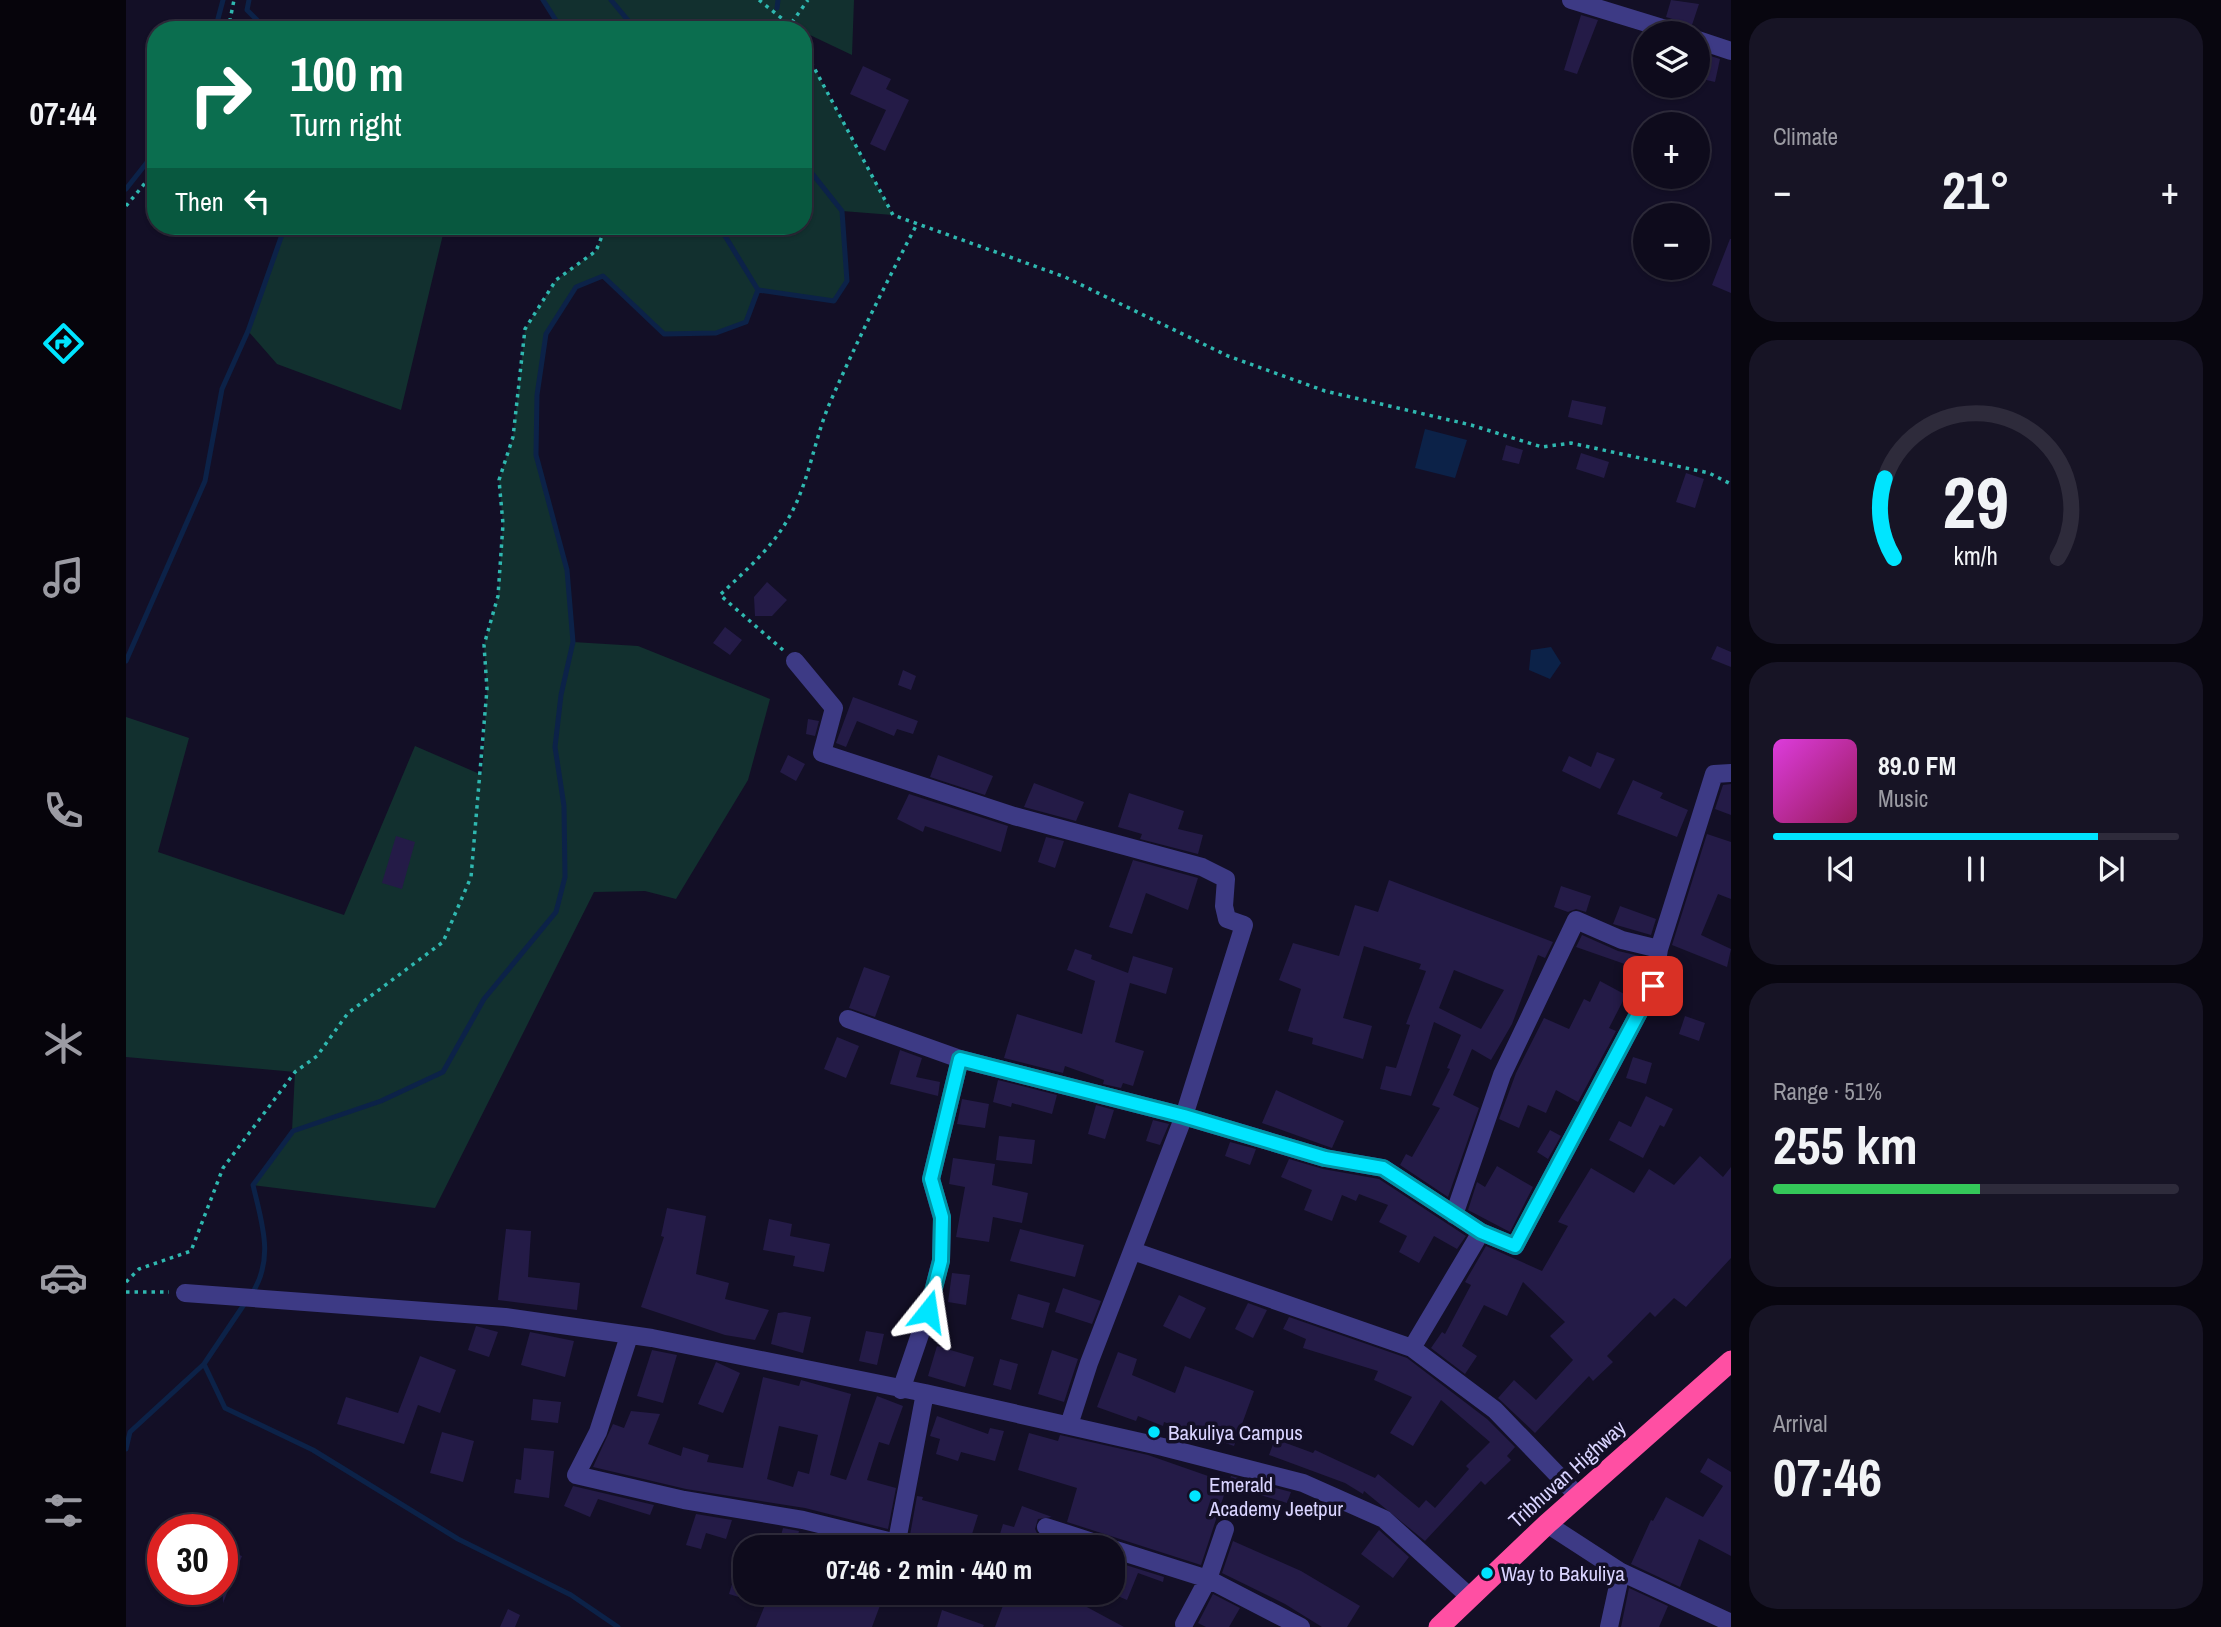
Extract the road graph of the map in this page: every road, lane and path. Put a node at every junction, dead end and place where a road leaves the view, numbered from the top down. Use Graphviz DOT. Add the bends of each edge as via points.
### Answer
graph roads {
  1 [pos="234,0"];
  2 [pos="759,0"];
  3 [pos="808,0"];
  4 [pos="1571,0"];
  5 [pos="230,21"];
  6 [pos="784,21"];
  7 [pos="795,21"];
  8 [pos="1640,21"];
  9 [pos="1710,44"];
  10 [pos="1731,51"];
  11 [pos="812,64"];
  12 [pos="147,181"];
  13 [pos="126,206"];
  14 [pos="917,224"];
  15 [pos="602,235"];
  16 [pos="1731,484"];
  17 [pos="795,661"];
  18 [pos="1731,773"];
  19 [pos="1659,949"];
  20 [pos="848,1019"];
  21 [pos="960,1059"];
  22 [pos="1184,1116"];
  23 [pos="1454,1215"];
  24 [pos="1481,1232"];
  25 [pos="1133,1251"];
  26 [pos="126,1282"];
  27 [pos="126,1292"];
  28 [pos="185,1293"];
  29 [pos="629,1336"];
  30 [pos="1412,1348"];
  31 [pos="1731,1361"];
  32 [pos="901,1390"];
  33 [pos="925,1393"];
  34 [pos="1069,1425"];
  35 [pos="1578,1496"];
  36 [pos="1547,1524"];
  37 [pos="1046,1527"];
  38 [pos="1225,1529"];
  39 [pos="867,1535"];
  40 [pos="906,1535"];
  41 [pos="1071,1535"];
  42 [pos="1125,1552"];
  43 [pos="1621,1572"];
  44 [pos="1208,1579"];
  45 [pos="1470,1597"];
  46 [pos="1731,1623"];
  47 [pos="1184,1624"];
  48 [pos="1301,1627"];
  49 [pos="1439,1627"];
  50 [pos="1609,1627"];
  1 -- 5 [label="path"];
  2 -- 6 [label="path"];
  3 -- 7 [label="path"];
  4 -- 8 [label="street"];
  9 -- 10 [label="street"];
  11 -- 14 [label="path" via="893,215"];
  12 -- 13 [label="path"];
  14 -- 16 [label="path" via="1065,277 1227,356 1325,391 1471,425 1542,447 1571,443 1709,473"];
  14 -- 17 [label="path" via="830,401 789,517 768,550 720,595"];
  15 -- 26 [label="path" via="596,251 556,281 525,329 513,437 499,480 503,524 499,584 484,645 487,689 471,877 443,942 348,1013 317,1056 295,1072 223,1168 191,1251 139,1269"];
  17 -- 22 [label="street" via="834,708 822,753 1014,816 1202,867 1226,879 1227,919 1244,925"];
  18 -- 19 [label="street" via="1714,774"];
  19 -- 23 [label="street" via="1622,940 1576,920 1502,1075"];
  19 -- 24 [label="street" via="1653,986 1515,1246"];
  20 -- 21 [label="street"];
  21 -- 22 [label="street"];
  21 -- 32 [label="street" via="931,1179 942,1217 941,1261"];
  22 -- 23 [label="street" via="1325,1158 1383,1168"];
  22 -- 25 [label="street"];
  23 -- 24 [label="street"];
  24 -- 30 [label="street"];
  25 -- 30 [label="street"];
  25 -- 34 [label="street"];
  27 -- 28 [label="path"];
  28 -- 29 [label="street" via="505,1317"];
  29 -- 32 [label="street"];
  29 -- 39 [label="street" via="598,1432 576,1475"];
  30 -- 35 [label="street" via="1495,1410"];
  31 -- 35 [label="highway, Tribhuvan Highway"];
  32 -- 33 [label="street"];
  33 -- 34 [label="street"];
  33 -- 40 [label="street"];
  34 -- 45 [label="street" via="1303,1483 1384,1519"];
  35 -- 36 [label="highway, Tribhuvan Highway"];
  36 -- 43 [label="street"];
  36 -- 45 [label="highway, Tribhuvan Highway"];
  37 -- 41 [label="street"];
  38 -- 44 [label="street"];
  42 -- 44 [label="street"];
  43 -- 46 [label="street"];
  43 -- 50 [label="street"];
  44 -- 47 [label="street"];
  44 -- 48 [label="street"];
  45 -- 49 [label="highway, Tribhuvan Highway"];
}
